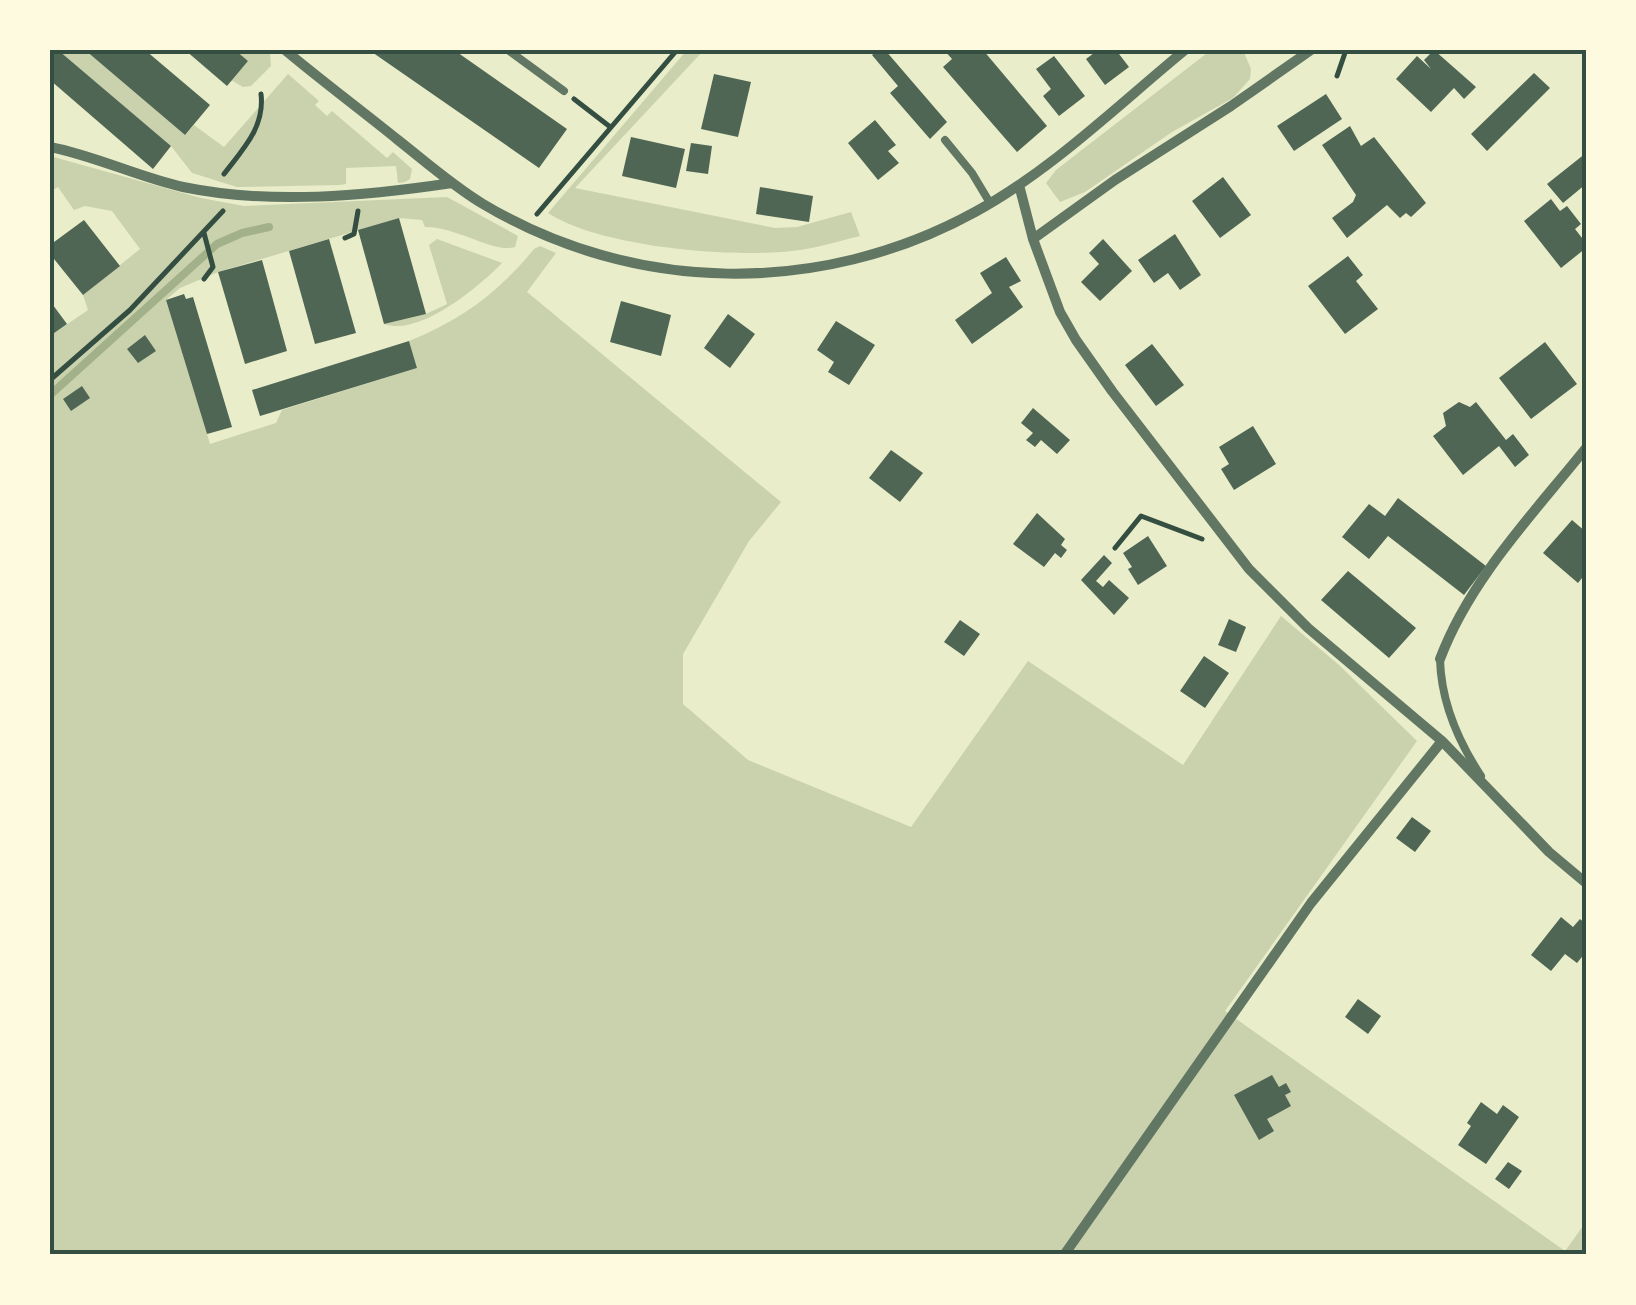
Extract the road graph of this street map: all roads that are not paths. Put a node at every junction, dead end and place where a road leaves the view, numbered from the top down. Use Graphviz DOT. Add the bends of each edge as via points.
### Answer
graph roads {
  1 [pos="285,50"];
  2 [pos="508,50"];
  3 [pos="1185,50"];
  4 [pos="1311,50"];
  5 [pos="564,90"];
  6 [pos="944,140"];
  7 [pos="50,147"];
  8 [pos="452,183"];
  9 [pos="1019,185"];
  10 [pos="990,203"];
  11 [pos="1033,238"];
  12 [pos="1586,448"];
  13 [pos="1440,659"];
  14 [pos="1442,741"];
  15 [pos="1486,784"];
  16 [pos="1586,883"];
  17 [pos="1064,1255"];
  1 -- 8 [label="street"];
  2 -- 5 [label="lane"];
  3 -- 9 [label="street"];
  4 -- 11 [label="street"];
  6 -- 10 [label="lane"];
  7 -- 8 [label="street" via="235,196 362,194"];
  8 -- 10 [label="street" via="526,227 619,262 749,275 799,272 890,249"];
  9 -- 10 [label="street"];
  9 -- 11 [label="street"];
  11 -- 14 [label="street" via="1076,340 1230,544 1277,599"];
  12 -- 13 [label="street" via="1494,564"];
  13 -- 15 [label="lane" via="1452,723"];
  14 -- 15 [label="street"];
  14 -- 17 [label="street" via="1310,903"];
  15 -- 16 [label="street"];
}
